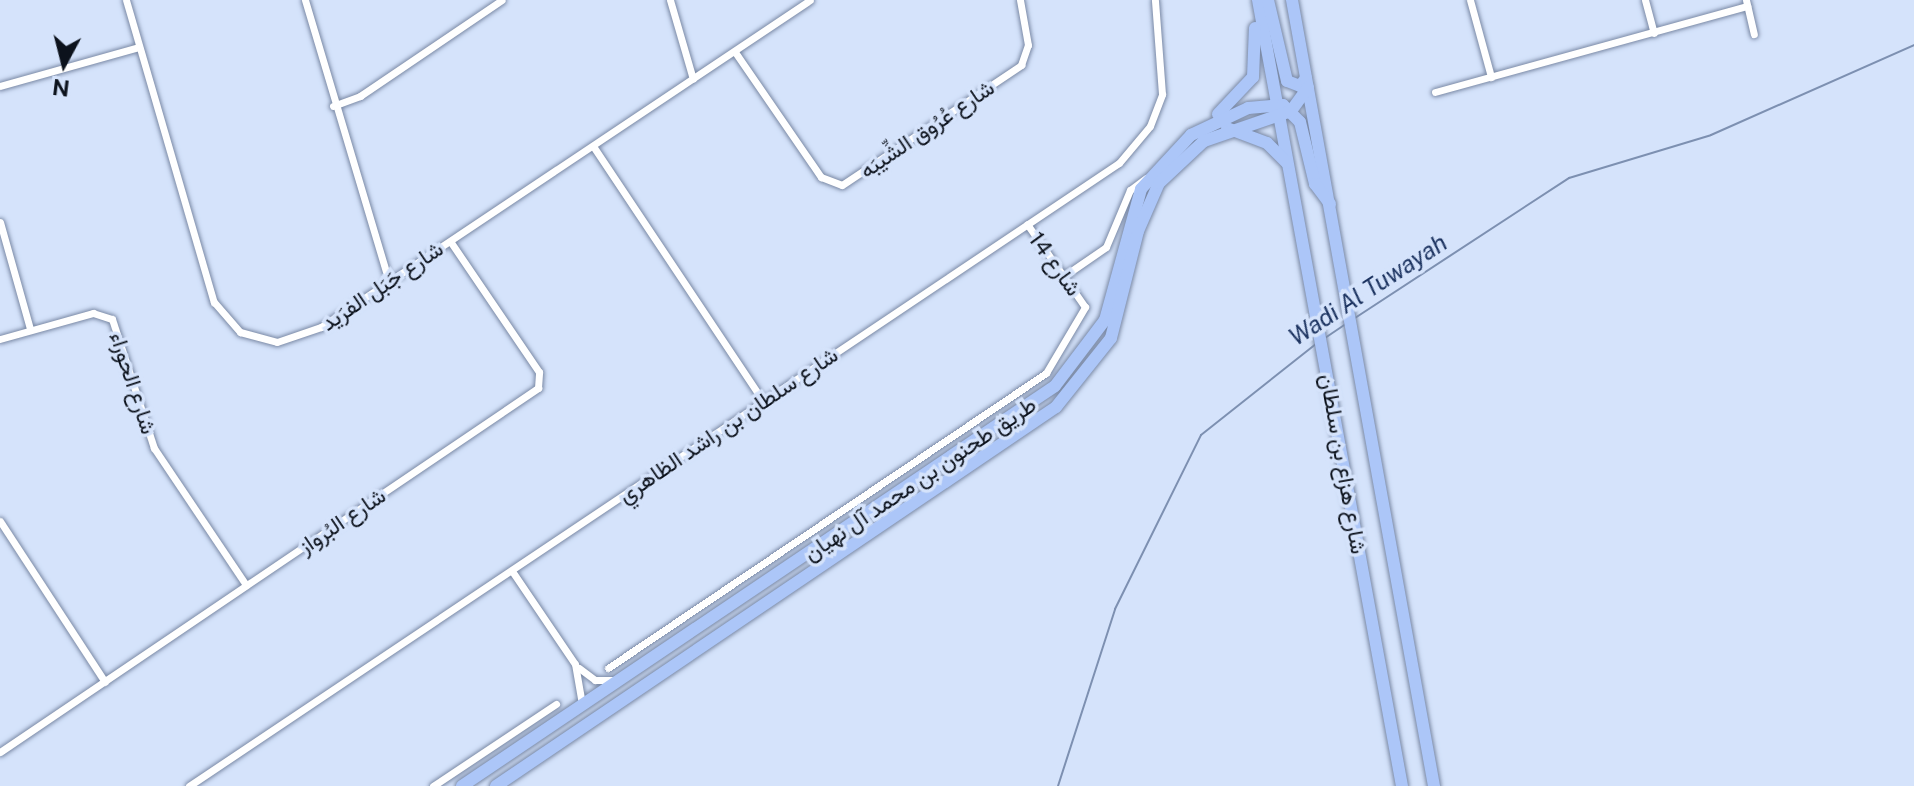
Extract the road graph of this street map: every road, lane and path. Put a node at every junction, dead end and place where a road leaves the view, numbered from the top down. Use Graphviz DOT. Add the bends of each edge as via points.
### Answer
graph roads {
  1 [pos="126,0"];
  2 [pos="305,0"];
  3 [pos="502,0"];
  4 [pos="670,0"];
  5 [pos="810,0"];
  6 [pos="1020,0"];
  7 [pos="1155,0"];
  8 [pos="1250,0"];
  9 [pos="1258,0"];
  10 [pos="1268,0"];
  11 [pos="1292,0"];
  12 [pos="1470,0"];
  13 [pos="1645,0"];
  14 [pos="1746,3"];
  15 [pos="1654,33"];
  16 [pos="1754,34"];
  17 [pos="139,47"];
  18 [pos="735,52"];
  19 [pos="1491,77"];
  20 [pos="693,79"];
  21 [pos="1307,83"];
  22 [pos="0,86"];
  23 [pos="1435,92"];
  24 [pos="333,106"];
  25 [pos="1282,109"];
  26 [pos="1227,128"];
  27 [pos="1181,142"];
  28 [pos="593,146"];
  29 [pos="1288,165"];
  30 [pos="1149,178"];
  31 [pos="1330,204"];
  32 [pos="0,222"];
  33 [pos="1027,224"];
  34 [pos="450,241"];
  35 [pos="1064,276"];
  36 [pos="389,281"];
  37 [pos="30,329"];
  38 [pos="0,339"];
  39 [pos="763,401"];
  40 [pos="973,444"];
  41 [pos="876,489"];
  42 [pos="858,500"];
  43 [pos="889,501"];
  44 [pos="901,514"];
  45 [pos="860,520"];
  46 [pos="0,521"];
  47 [pos="512,571"];
  48 [pos="246,585"];
  49 [pos="575,664"];
  50 [pos="608,668"];
  51 [pos="621,680"];
  52 [pos="105,682"];
  53 [pos="556,704"];
  54 [pos="581,706"];
  55 [pos="0,752"];
  56 [pos="189,786"];
  57 [pos="433,786"];
  58 [pos="462,786"];
  59 [pos="496,786"];
  60 [pos="1402,786"];
  61 [pos="1434,786"];
  1 -- 17 [label="street, شارع جَبَل الفرَيد"];
  2 -- 24 [label="street"];
  3 -- 24 [label="street" via="360,96"];
  4 -- 20 [label="street"];
  5 -- 18 [label="street, شارع جَبَل الفرَيد"];
  6 -- 18 [label="street, شارع عُرُوق الشِّيبَه" via="1028,45 1021,65 842,185 821,177"];
  7 -- 33 [label="street, شارع سلطان بن راشد الظاهري" via="1164,78 1150,126 1119,163"];
  8 -- 27 [label="main road" via="1258,48 1249,85"];
  9 -- 25 [label="main road, شارع هزاع بن سلطان"];
  10 -- 21 [label="main road" via="1287,81 1296,86"];
  11 -- 21 [label="main road, شارع هزاع بن سلطان"];
  12 -- 19 [label="street"];
  13 -- 15 [label="street"];
  14 -- 15 [label="street"];
  14 -- 16 [label="street"];
  15 -- 19 [label="street"];
  17 -- 22 [label="street"];
  17 -- 36 [label="street, شارع جَبَل الفرَيد" via="205,280 224,319 255,340 295,339"];
  18 -- 20 [label="street, شارع جَبَل الفرَيد"];
  19 -- 23 [label="street"];
  20 -- 28 [label="street, شارع جَبَل الفرَيد"];
  21 -- 25 [label="main road"];
  21 -- 31 [label="main road, شارع هزاع بن سلطان"];
  24 -- 36 [label="street"];
  25 -- 26 [label="main road, طريق طحنون بن محمد آل نهيان"];
  25 -- 27 [label="main road, طريق طحنون بن محمد آل نهيان" via="1234,113"];
  25 -- 29 [label="main road, شارع هزاع بن سلطان"];
  25 -- 31 [label="main road"];
  26 -- 29 [label="main road" via="1274,147"];
  26 -- 44 [label="main road, طريق طحنون بن محمد آل نهيان" via="1184,156 1152,192 1121,313 1087,374 1045,416"];
  27 -- 30 [label="main road, طريق طحنون بن محمد آل نهيان"];
  28 -- 34 [label="street, شارع جَبَل الفرَيد"];
  28 -- 39 [label="street"];
  29 -- 60 [label="main road, شارع هزاع بن سلطان"];
  30 -- 35 [label="street" via="1130,190 1106,247"];
  30 -- 40 [label="main road, طريق طحنون بن محمد آل نهيان" via="1130,214 1113,298 1093,342 1055,386"];
  31 -- 61 [label="main road, شارع هزاع بن سلطان"];
  32 -- 37 [label="street"];
  33 -- 35 [label="street, شارع 14"];
  33 -- 39 [label="street, شارع سلطان بن راشد الظاهري"];
  34 -- 36 [label="street, شارع جَبَل الفرَيد"];
  34 -- 48 [label="street, شارع البُرواز" via="539,372 538,388"];
  35 -- 41 [label="street, شارع 14" via="1085,315 1046,373"];
  37 -- 38 [label="street, شارع الحوراء"];
  37 -- 48 [label="street, شارع الحوراء" via="100,312 112,319 154,448"];
  39 -- 47 [label="street, شارع سلطان بن راشد الظاهري"];
  40 -- 43 [label="main road, طريق طحنون بن محمد آل نهيان"];
  40 -- 44 [label="main road" via="972,459"];
  41 -- 42 [label="street, شارع 14"];
  41 -- 43 [label="street"];
  42 -- 45 [label="street"];
  42 -- 50 [label="street, شارع 14"];
  43 -- 45 [label="main road, طريق طحنون بن محمد آل نهيان"];
  44 -- 59 [label="main road, طريق طحنون بن محمد آل نهيان"];
  45 -- 51 [label="main road, طريق طحنون بن محمد آل نهيان"];
  46 -- 52 [label="street"];
  47 -- 49 [label="street"];
  47 -- 56 [label="street, شارع سلطان بن راشد الظاهري"];
  48 -- 52 [label="street, شارع البُرواز"];
  49 -- 51 [label="street" via="595,680"];
  49 -- 54 [label="street"];
  51 -- 54 [label="main road, طريق طحنون بن محمد آل نهيان"];
  52 -- 55 [label="street, شارع البُرواز"];
  53 -- 57 [label="street"];
  54 -- 58 [label="main road, طريق طحنون بن محمد آل نهيان"];
}
